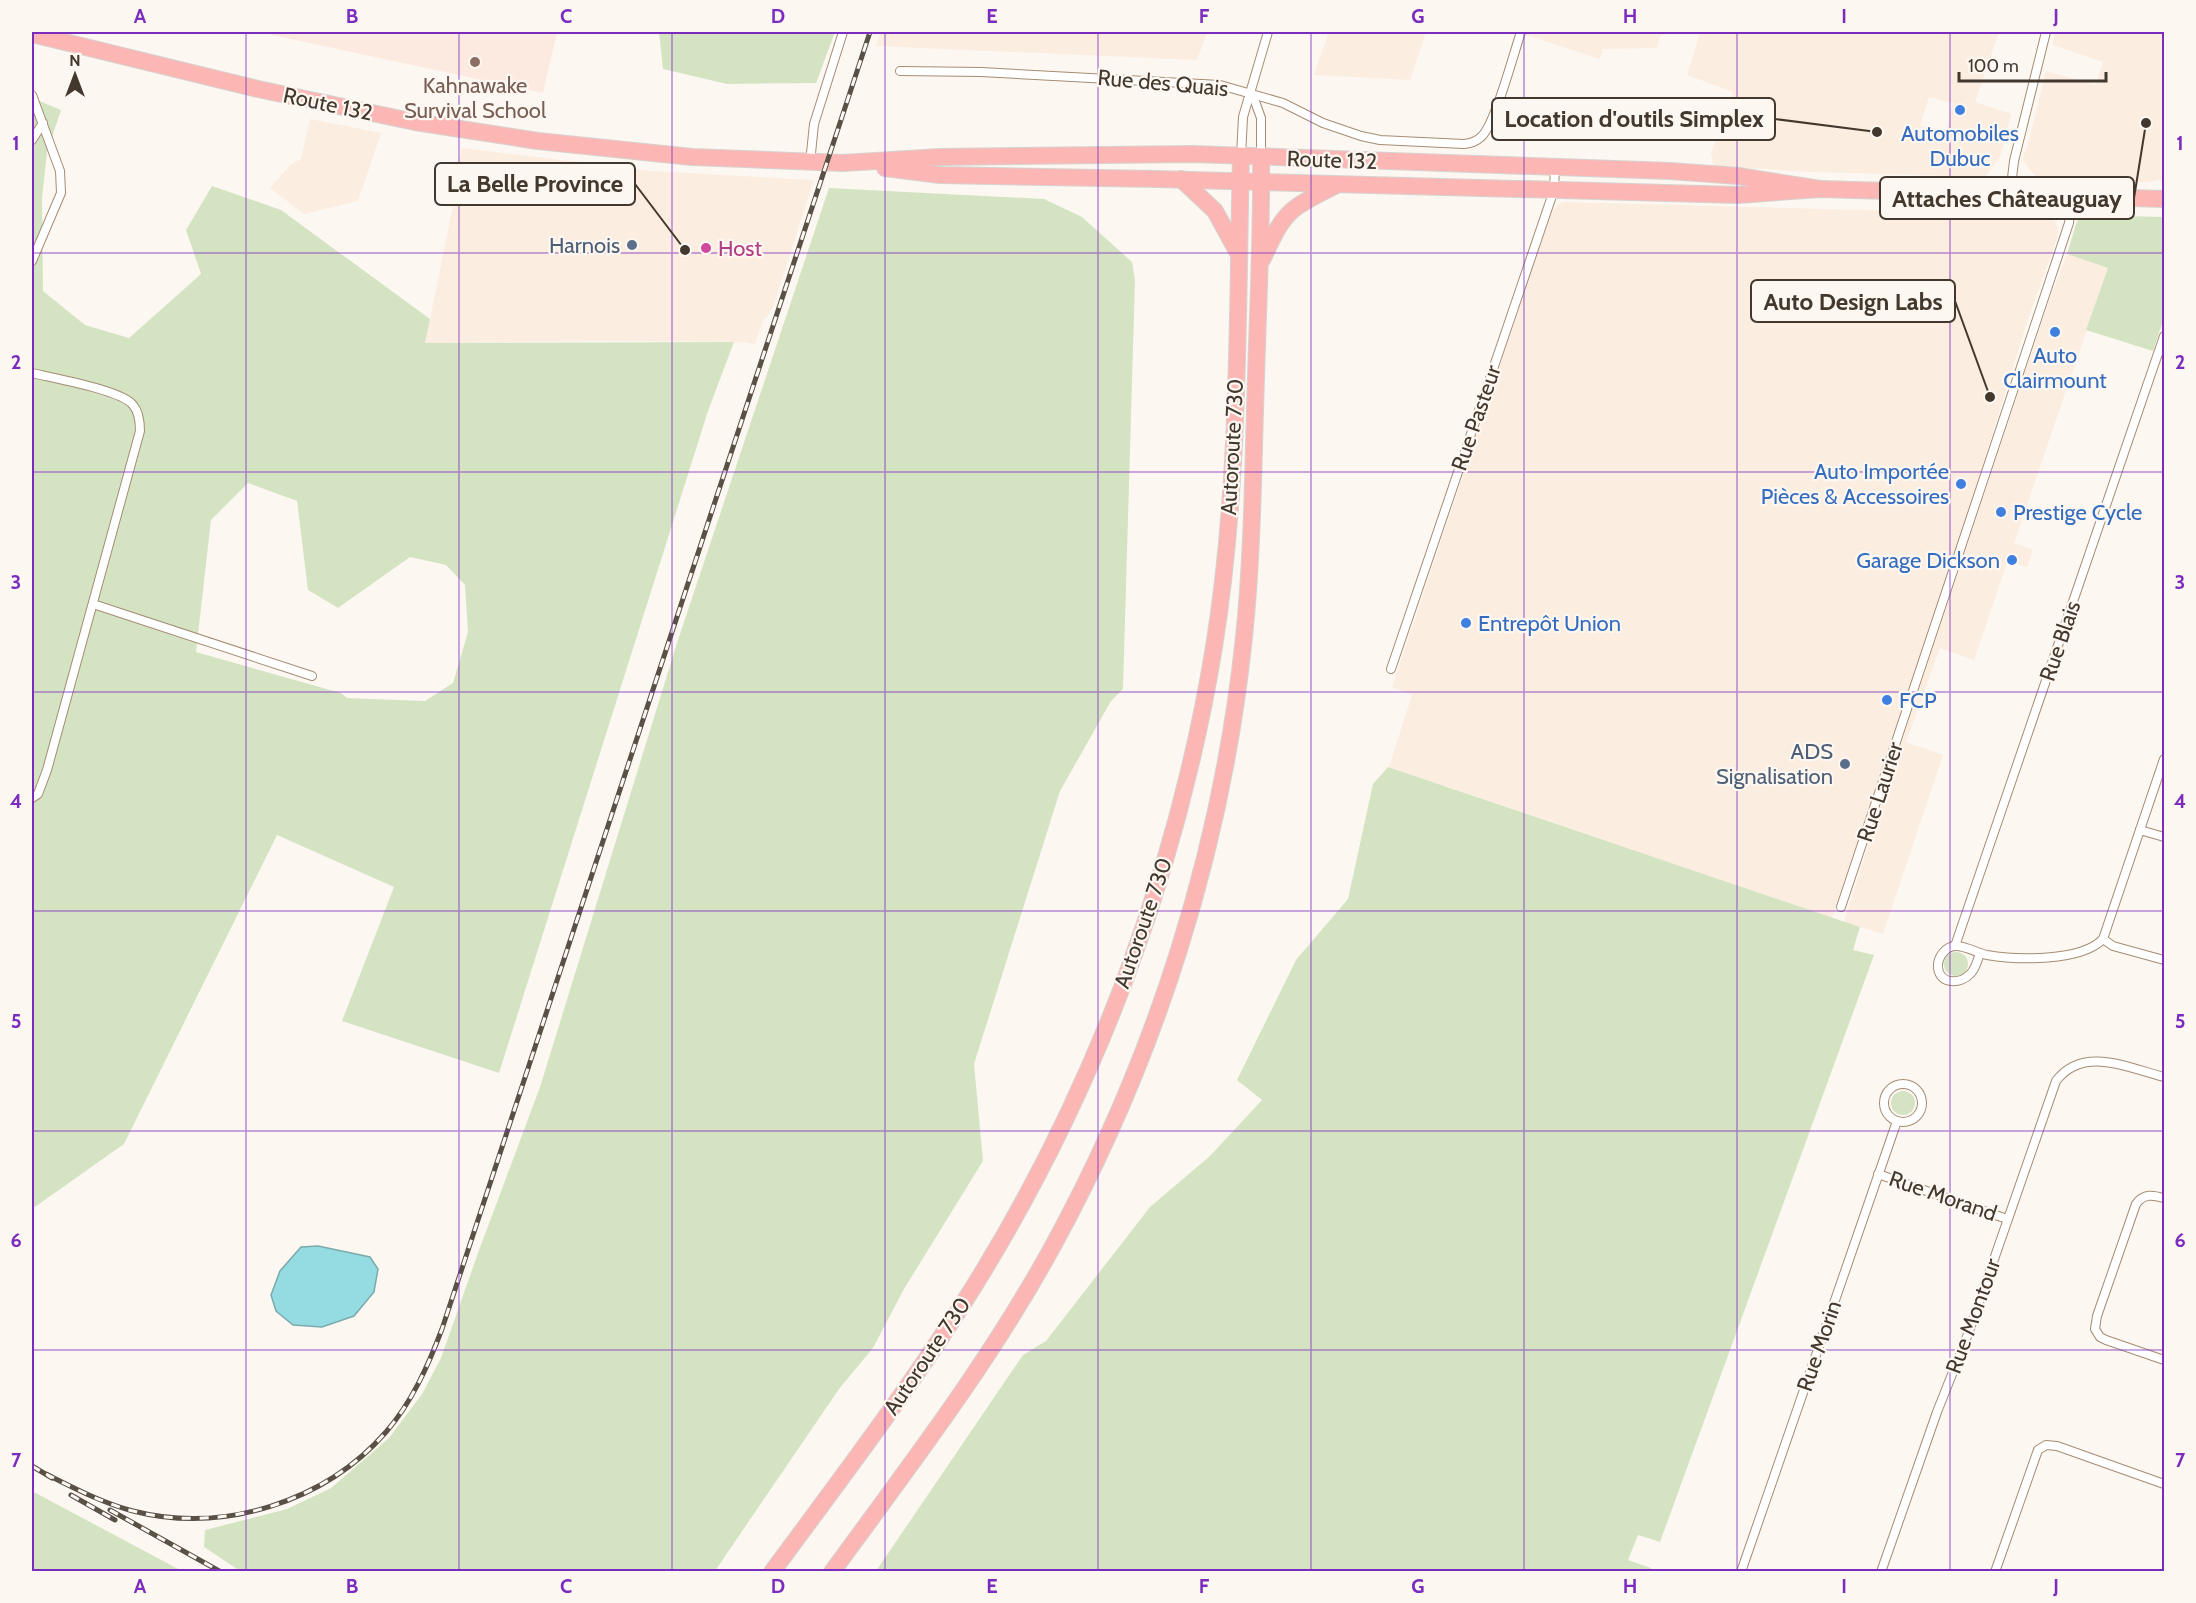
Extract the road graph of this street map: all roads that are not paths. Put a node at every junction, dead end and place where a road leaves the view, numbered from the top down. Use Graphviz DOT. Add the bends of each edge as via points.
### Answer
graph roads {
  1 [pos="843,32"];
  2 [pos="1268,32"];
  3 [pos="1521,32"];
  4 [pos="2046,32"];
  5 [pos="32,34"];
  6 [pos="900,71"];
  7 [pos="1251,93"];
  8 [pos="32,95"];
  9 [pos="43,123"];
  10 [pos="32,140"];
  11 [pos="1241,156"];
  12 [pos="1261,158"];
  13 [pos="810,163"];
  14 [pos="843,163"];
  15 [pos="1555,167"];
  16 [pos="1701,173"];
  17 [pos="1181,179"];
  18 [pos="1241,182"];
  19 [pos="1261,183"];
  20 [pos="1336,185"];
  21 [pos="1820,189"];
  22 [pos="1554,190"];
  23 [pos="1700,194"];
  24 [pos="2010,195"];
  25 [pos="2072,197"];
  26 [pos="2164,200"];
  27 [pos="1239,256"];
  28 [pos="32,261"];
  29 [pos="1259,267"];
  30 [pos="2164,336"];
  31 [pos="32,373"];
  32 [pos="93,604"];
  33 [pos="1391,669"];
  34 [pos="312,676"];
  35 [pos="2164,759"];
  36 [pos="32,798"];
  37 [pos="2140,830"];
  38 [pos="2164,837"];
  39 [pos="1841,907"];
  40 [pos="2103,939"];
  41 [pos="1955,946"];
  42 [pos="1980,954"];
  43 [pos="2164,960"];
  44 [pos="2164,1077"];
  45 [pos="1897,1121"];
  46 [pos="1878,1174"];
  47 [pos="2164,1198"];
  48 [pos="2007,1219"];
  49 [pos="2164,1360"];
  50 [pos="2164,1484"];
  51 [pos="772,1572"];
  52 [pos="832,1572"];
  53 [pos="1741,1572"];
  54 [pos="1881,1572"];
  55 [pos="1995,1572"];
  1 -- 13 [label="street" via="814,124"];
  2 -- 7 [label="street"];
  3 -- 7 [label="street, Rue des Quais" via="1491,122 1481,138 1471,143 1361,136"];
  4 -- 24 [label="street" via="2014,160"];
  5 -- 13 [label="highway, Route 132" via="321,103 458,130 668,155"];
  6 -- 7 [label="street, Rue des Quais" via="1195,82"];
  7 -- 11 [label="street" via="1243,117"];
  7 -- 12 [label="street" via="1261,118"];
  8 -- 9 [label="street"];
  9 -- 10 [label="street"];
  9 -- 28 [label="street" via="60,171 61,193"];
  11 -- 12 [label="highway, Route 132"];
  11 -- 14 [label="highway, Route 132" via="940,157"];
  11 -- 18 [label="highway, Autoroute 730"];
  12 -- 15 [label="highway, Route 132"];
  12 -- 19 [label="highway, Autoroute 730"];
  13 -- 14 [label="highway, Route 132"];
  14 -- 17 [label="highway, Route 132" via="940,175"];
  15 -- 16 [label="highway, Route 132"];
  15 -- 22 [label="street, Rue Pasteur"];
  16 -- 21 [label="highway, Route 132"];
  16 -- 23 [label="highway"];
  17 -- 18 [label="highway, Route 132"];
  17 -- 27 [label="highway" via="1215,211"];
  18 -- 19 [label="highway, Route 132"];
  18 -- 27 [label="highway, Autoroute 730"];
  19 -- 20 [label="highway, Route 132"];
  19 -- 29 [label="highway, Autoroute 730"];
  20 -- 22 [label="highway, Route 132"];
  20 -- 29 [label="highway" via="1288,214"];
  21 -- 23 [label="highway, Route 132"];
  21 -- 24 [label="highway, Route 132"];
  22 -- 23 [label="highway, Route 132"];
  22 -- 33 [label="street, Rue Pasteur"];
  24 -- 25 [label="highway, Route 132"];
  25 -- 26 [label="highway, Route 132"];
  25 -- 39 [label="street, Rue Laurier" via="2069,223"];
  27 -- 51 [label="highway, Autoroute 730" via="1232,478 1216,630 1185,787 1136,950 1075,1101 991,1258 928,1357"];
  29 -- 52 [label="highway, Autoroute 730" via="1244,637 1219,794 1175,961 1120,1110 1052,1248 976,1373"];
  30 -- 41 [label="street, Rue Blais"];
  31 -- 32 [label="street" via="112,393 133,404 140,419"];
  32 -- 34 [label="street"];
  32 -- 36 [label="street" via="47,770 38,794"];
  35 -- 37 [label="street"];
  37 -- 38 [label="street"];
  37 -- 40 [label="street"];
  40 -- 42 [label="street" via="2090,948 2049,958"];
  40 -- 43 [label="street" via="2113,946"];
  41 -- 42 [label="street"];
  41 -- 42 [label="street" via="1939,958 1939,974 1948,980 1959,981 1970,975"];
  44 -- 48 [label="street, Rue Montour" via="2102,1061 2087,1061 2061,1074"];
  45 -- 45 [label="street" via="1887,1114 1883,1102 1892,1087 1909,1084 1920,1093 1922,1106 1910,1121"];
  45 -- 46 [label="street, Rue Morin"];
  46 -- 48 [label="street, Rue Morand"];
  46 -- 53 [label="street, Rue Morin"];
  47 -- 49 [label="street" via="2145,1196 2136,1204 2095,1329 2106,1340"];
  48 -- 54 [label="street, Rue Montour"];
  50 -- 55 [label="street" via="2057,1446 2042,1447"];
}
